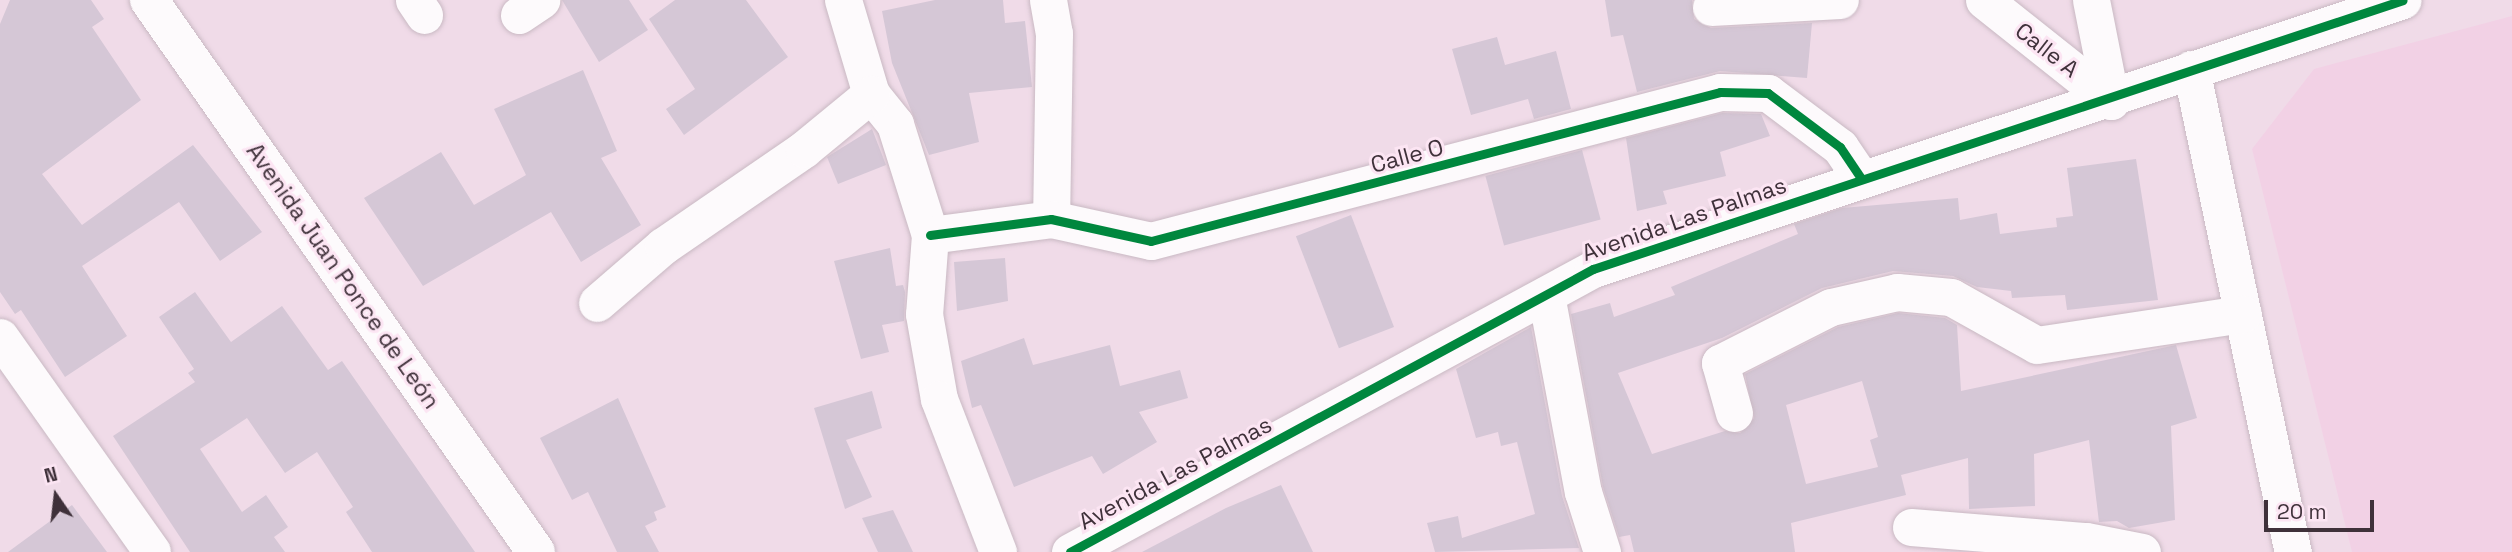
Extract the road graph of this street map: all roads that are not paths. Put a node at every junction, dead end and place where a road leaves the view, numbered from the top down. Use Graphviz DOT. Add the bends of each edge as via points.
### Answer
graph roads {
  1 [pos="149,0"];
  2 [pos="844,0"];
  3 [pos="1048,0"];
  4 [pos="1840,0"];
  5 [pos="1984,0"];
  6 [pos="2091,0"];
  7 [pos="2403,0"];
  8 [pos="1711,7"];
  9 [pos="2192,69"];
  10 [pos="871,94"];
  11 [pos="2111,101"];
  12 [pos="1861,178"];
  13 [pos="1051,219"];
  14 [pos="930,235"];
  15 [pos="1546,295"];
  16 [pos="597,303"];
  17 [pos="2244,314"];
  18 [pos="0,337"];
  19 [pos="1734,413"];
  20 [pos="1911,527"];
  21 [pos="152,552"];
  22 [pos="536,552"];
  23 [pos="998,552"];
  24 [pos="1070,552"];
  25 [pos="1602,552"];
  26 [pos="2142,552"];
  27 [pos="2293,552"];
  1 -- 22 [label="main road, Avenida Juan Ponce de León"];
  2 -- 10 [label="street"];
  3 -- 13 [label="street" via="1055,33"];
  4 -- 8 [label="street"];
  5 -- 11 [label="street, Calle A"];
  6 -- 11 [label="street"];
  7 -- 9 [label="street, Avenida Las Palmas"];
  9 -- 11 [label="street, Avenida Las Palmas"];
  9 -- 17 [label="street"];
  10 -- 14 [label="street" via="895,124"];
  10 -- 16 [label="street" via="804,149 663,246"];
  11 -- 12 [label="street, Avenida Las Palmas"];
  12 -- 13 [label="street, Calle O" via="1840,147 1768,93 1720,92 1151,241"];
  12 -- 15 [label="street, Avenida Las Palmas" via="1593,269"];
  13 -- 14 [label="street, Calle O"];
  14 -- 23 [label="street" via="924,314 939,399"];
  15 -- 24 [label="street, Avenida Las Palmas"];
  15 -- 25 [label="street" via="1583,492"];
  17 -- 19 [label="street" via="2037,345 1951,297 1897,292 1832,307 1720,363"];
  17 -- 27 [label="street"];
  18 -- 21 [label="street"];
  20 -- 26 [label="street" via="2086,541"];
}
